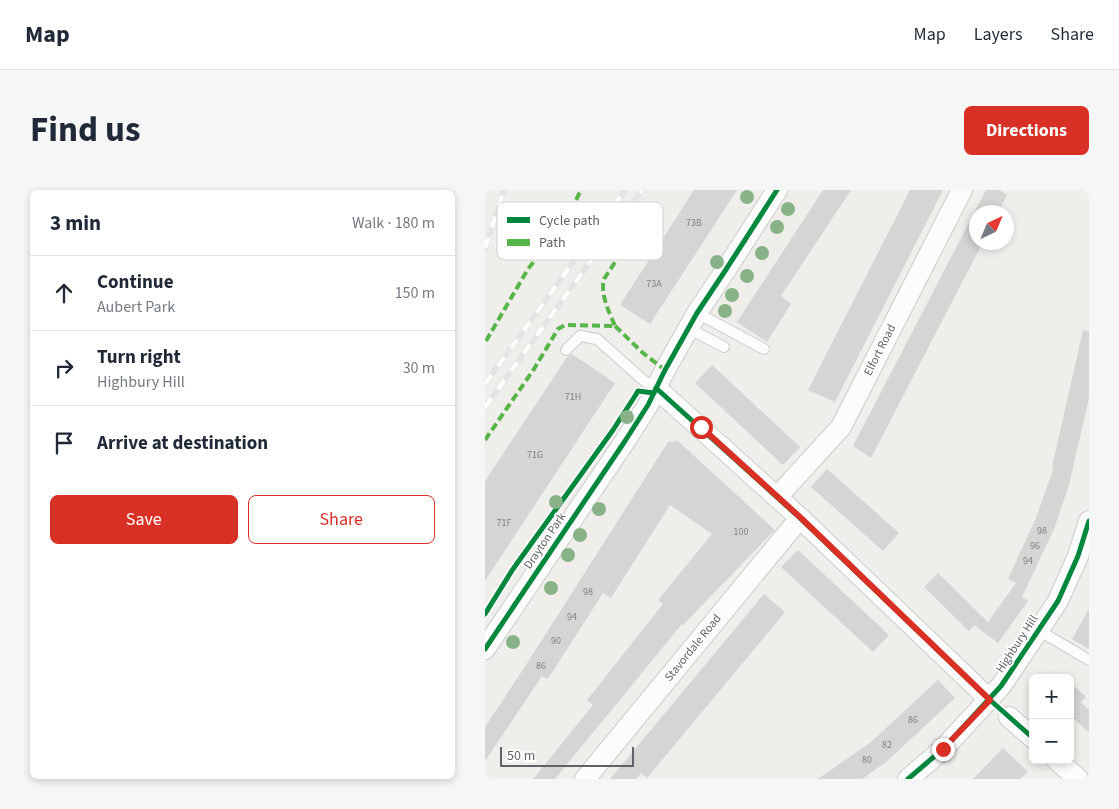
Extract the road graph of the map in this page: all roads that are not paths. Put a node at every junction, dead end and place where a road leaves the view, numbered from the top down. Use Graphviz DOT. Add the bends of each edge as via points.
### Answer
graph roads {
  1 [pos="777,190"];
  2 [pos="962,190"];
  3 [pos="693,320"];
  4 [pos="723,348"];
  5 [pos="764,349"];
  6 [pos="566,350"];
  7 [pos="656,388"];
  8 [pos="778,496"];
  9 [pos="801,518"];
  10 [pos="1089,521"];
  11 [pos="1038,630"];
  12 [pos="485,649"];
  13 [pos="1089,660"];
  14 [pos="990,700"];
  15 [pos="1009,718"];
  16 [pos="1029,735"];
  17 [pos="1061,764"];
  18 [pos="585,779"];
  19 [pos="909,779"];
  20 [pos="1078,779"];
  1 -- 3 [label="street, Drayton Park"];
  2 -- 8 [label="street, Elfort Road" via="841,427"];
  3 -- 4 [label="lane"];
  3 -- 5 [label="lane"];
  3 -- 7 [label="street, Drayton Park"];
  6 -- 7 [label="lane" via="581,336 597,339"];
  7 -- 8 [label="street"];
  7 -- 12 [label="street, Drayton Park" via="625,441"];
  8 -- 9 [label="street"];
  9 -- 14 [label="street"];
  9 -- 18 [label="street, Stavordale Road"];
  10 -- 11 [label="street, Highbury Hill" via="1058,601"];
  11 -- 13 [label="lane"];
  11 -- 14 [label="street, Highbury Hill"];
  14 -- 19 [label="street, Highbury Hill"];
  15 -- 16 [label="street"];
  17 -- 20 [label="street"];
}
